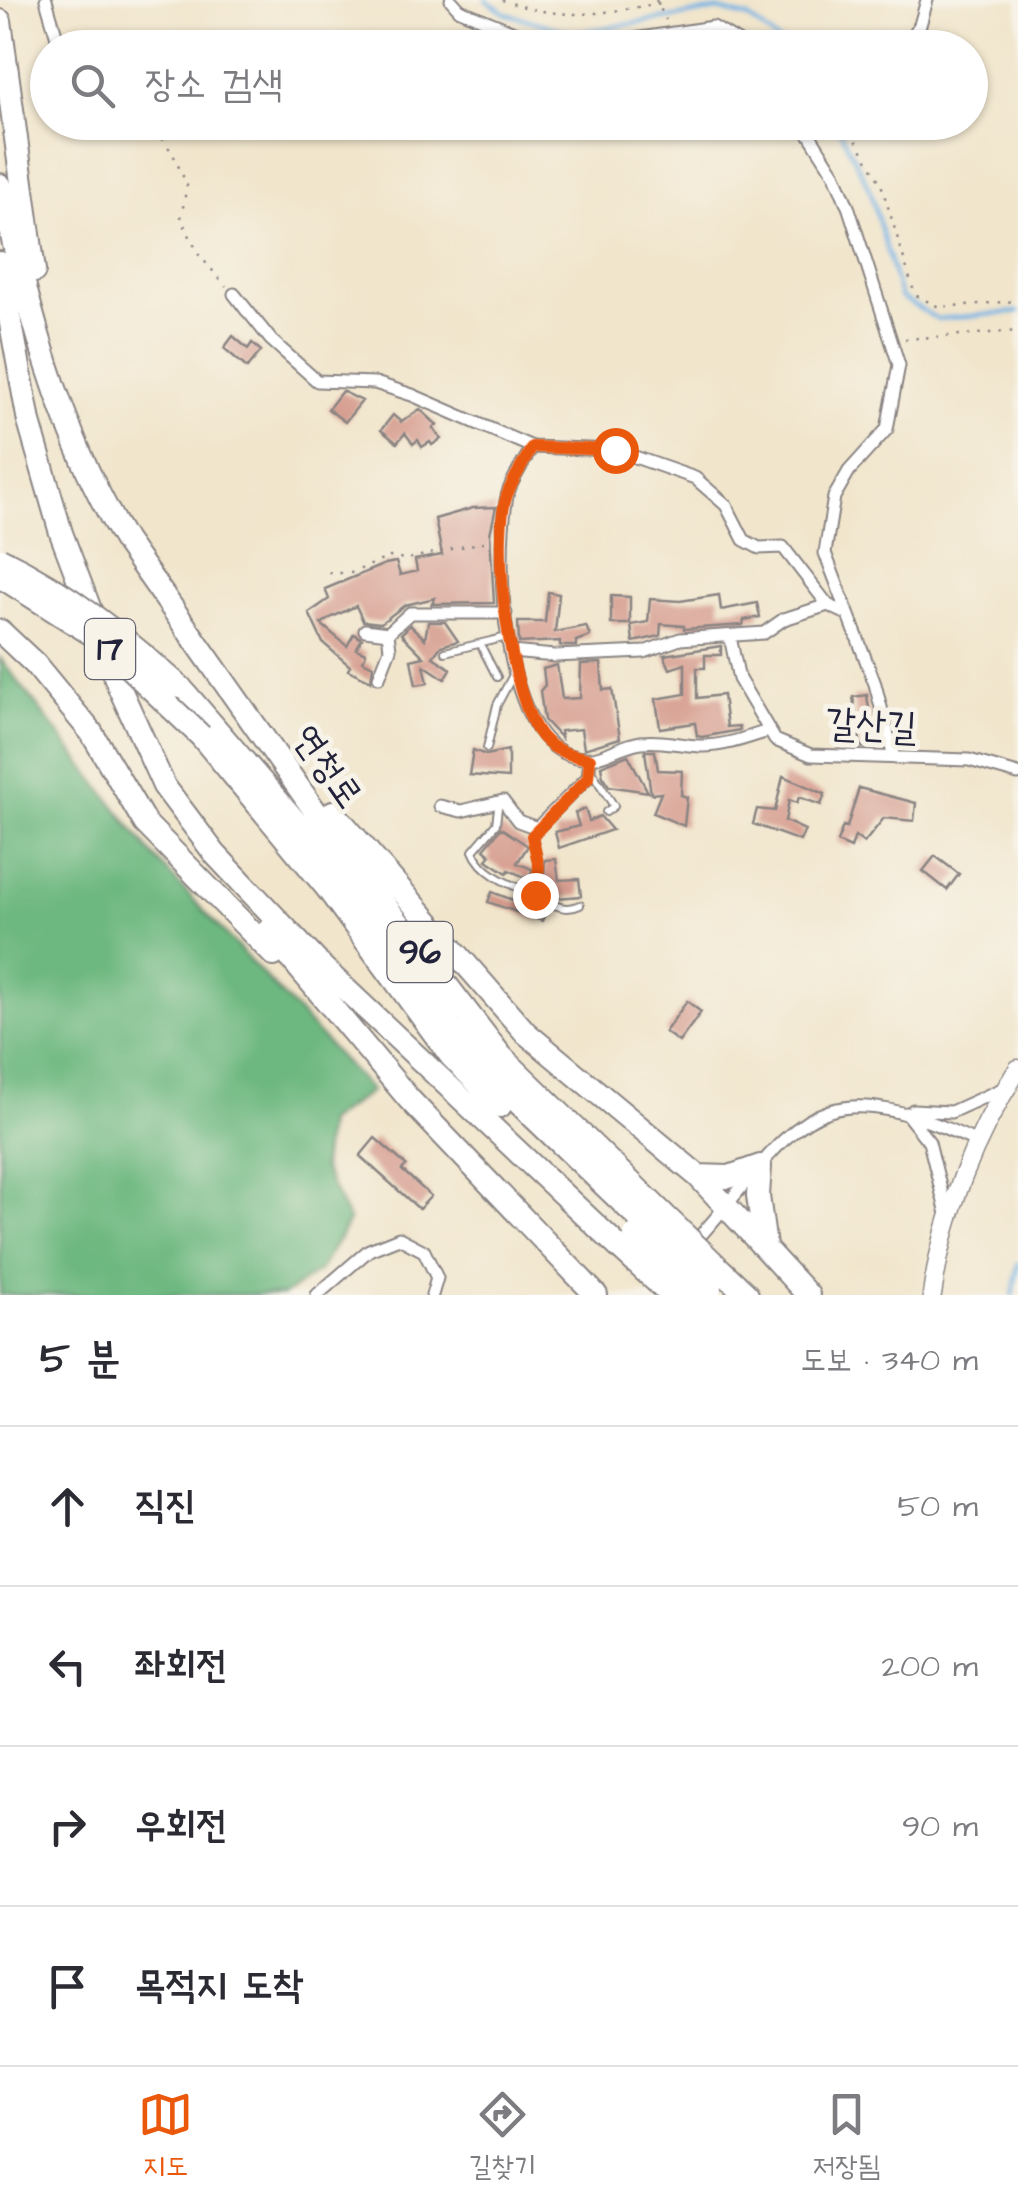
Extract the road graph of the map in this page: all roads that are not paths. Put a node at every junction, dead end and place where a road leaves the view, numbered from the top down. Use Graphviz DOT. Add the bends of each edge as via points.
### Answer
graph roads {
  1 [pos="46,0"];
  2 [pos="451,0"];
  3 [pos="926,1"];
  4 [pos="0,21"];
  5 [pos="55,30"];
  6 [pos="509,30"];
  7 [pos="693,30"];
  8 [pos="718,30"];
  9 [pos="917,30"];
  10 [pos="816,140"];
  11 [pos="0,185"];
  12 [pos="0,263"];
  13 [pos="247,310"];
  14 [pos="0,327"];
  15 [pos="60,397"];
  16 [pos="29,422"];
  17 [pos="532,447"];
  18 [pos="2,572"];
  19 [pos="828,605"];
  20 [pos="506,613"];
  21 [pos="845,613"];
  22 [pos="365,630"];
  23 [pos="0,632"];
  24 [pos="388,633"];
  25 [pos="509,637"];
  26 [pos="730,637"];
  27 [pos="480,644"];
  28 [pos="445,652"];
  29 [pos="511,652"];
  30 [pos="211,662"];
  31 [pos="514,672"];
  32 [pos="379,677"];
  33 [pos="497,677"];
  34 [pos="768,731"];
  35 [pos="487,748"];
  36 [pos="894,758"];
  37 [pos="590,764"];
  38 [pos="1018,774"];
  39 [pos="164,786"];
  40 [pos="499,800"];
  41 [pos="440,806"];
  42 [pos="606,812"];
  43 [pos="538,828"];
  44 [pos="535,895"];
  45 [pos="580,906"];
  46 [pos="341,1020"];
  47 [pos="1018,1069"];
  48 [pos="1006,1087"];
  49 [pos="904,1110"];
  50 [pos="977,1142"];
  51 [pos="760,1166"];
  52 [pos="698,1176"];
  53 [pos="726,1207"];
  54 [pos="947,1216"];
  55 [pos="641,1230"];
  56 [pos="765,1246"];
  57 [pos="579,1287"];
  58 [pos="712,1287"];
  59 [pos="317,1295"];
  60 [pos="432,1295"];
  61 [pos="596,1295"];
  62 [pos="646,1295"];
  63 [pos="670,1295"];
  64 [pos="747,1295"];
  65 [pos="808,1295"];
  66 [pos="932,1295"];
  1 -- 5 [label="street"];
  2 -- 6 [label="street"];
  3 -- 9 [label="street"];
  4 -- 15 [label="highway" via="23,204"];
  7 -- 8 [label="street"];
  10 -- 21 [label="street" via="849,208 899,366 887,428 849,471 827,518 825,553"];
  11 -- 15 [label="highway, 연청로 / 96" via="30,317"];
  12 -- 16 [label="highway, 연청로 / 96"];
  13 -- 17 [label="street" via="234,294 270,340 318,381 375,384 412,395"];
  14 -- 16 [label="highway"];
  15 -- 30 [label="highway, 연청로 / 96" via="100,500"];
  16 -- 39 [label="highway, 연청로 / 96" via="61,532"];
  17 -- 19 [label="street" via="615,450 696,478 726,505 744,540 759,548 783,547"];
  17 -- 20 [label="street" via="506,498"];
  18 -- 55 [label="highway, 연청로 / 17, bridge" via="98,638 200,736 327,888 451,1056"];
  18 -- 55 [label="highway, 연청로 / 17, bridge" via="68,596 180,688 327,858 500,1085"];
  19 -- 21 [label="street"];
  19 -- 26 [label="street" via="764,633"];
  20 -- 24 [label="street" via="410,613"];
  20 -- 25 [label="street"];
  21 -- 36 [label="street" via="876,684"];
  22 -- 24 [label="street"];
  23 -- 46 [label="highway" via="90,732 145,823"];
  24 -- 32 [label="street" via="390,649"];
  25 -- 27 [label="lane"];
  25 -- 29 [label="street"];
  26 -- 29 [label="street" via="680,639 644,652"];
  26 -- 34 [label="street" via="739,679"];
  27 -- 28 [label="lane"];
  27 -- 33 [label="lane"];
  29 -- 31 [label="street"];
  30 -- 52 [label="highway" via="526,1032"];
  30 -- 55 [label="highway, 연청로 / 96" via="344,852"];
  31 -- 35 [label="lane"];
  31 -- 37 [label="street" via="538,733"];
  34 -- 36 [label="street, 갈산길" via="811,755"];
  34 -- 37 [label="street" via="700,746 636,743"];
  36 -- 38 [label="street, 갈산길" via="969,760"];
  37 -- 42 [label="lane" via="614,806"];
  37 -- 43 [label="street" via="588,778"];
  39 -- 46 [label="highway" via="204,851"];
  39 -- 55 [label="highway, 연청로 / 96" via="215,854 322,967"];
  40 -- 41 [label="street" via="462,811"];
  40 -- 43 [label="street" via="518,821"];
  40 -- 44 [label="lane" via="496,824 475,858"];
  43 -- 44 [label="lane" via="532,836 539,867"];
  44 -- 45 [label="lane" via="555,906"];
  46 -- 57 [label="highway"];
  47 -- 48 [label="main road"];
  48 -- 49 [label="street" via="952,1112"];
  48 -- 50 [label="main road"];
  49 -- 50 [label="street"];
  49 -- 51 [label="street" via="862,1103 822,1112"];
  49 -- 54 [label="street" via="930,1142"];
  50 -- 54 [label="main road"];
  51 -- 52 [label="highway" via="729,1178"];
  51 -- 53 [label="street"];
  51 -- 56 [label="highway"];
  52 -- 53 [label="highway"];
  53 -- 56 [label="highway"];
  53 -- 62 [label="street"];
  54 -- 66 [label="main road"];
  55 -- 58 [label="highway, 연청로 / 96, bridge"];
  55 -- 58 [label="highway, bridge"];
  55 -- 63 [label="highway, 연청로 / 96, bridge"];
  56 -- 65 [label="highway"];
  57 -- 61 [label="highway"];
  58 -- 64 [label="highway, 연청로 / 96"];
  59 -- 60 [label="street" via="370,1250 399,1238 424,1252 436,1278"];
}
